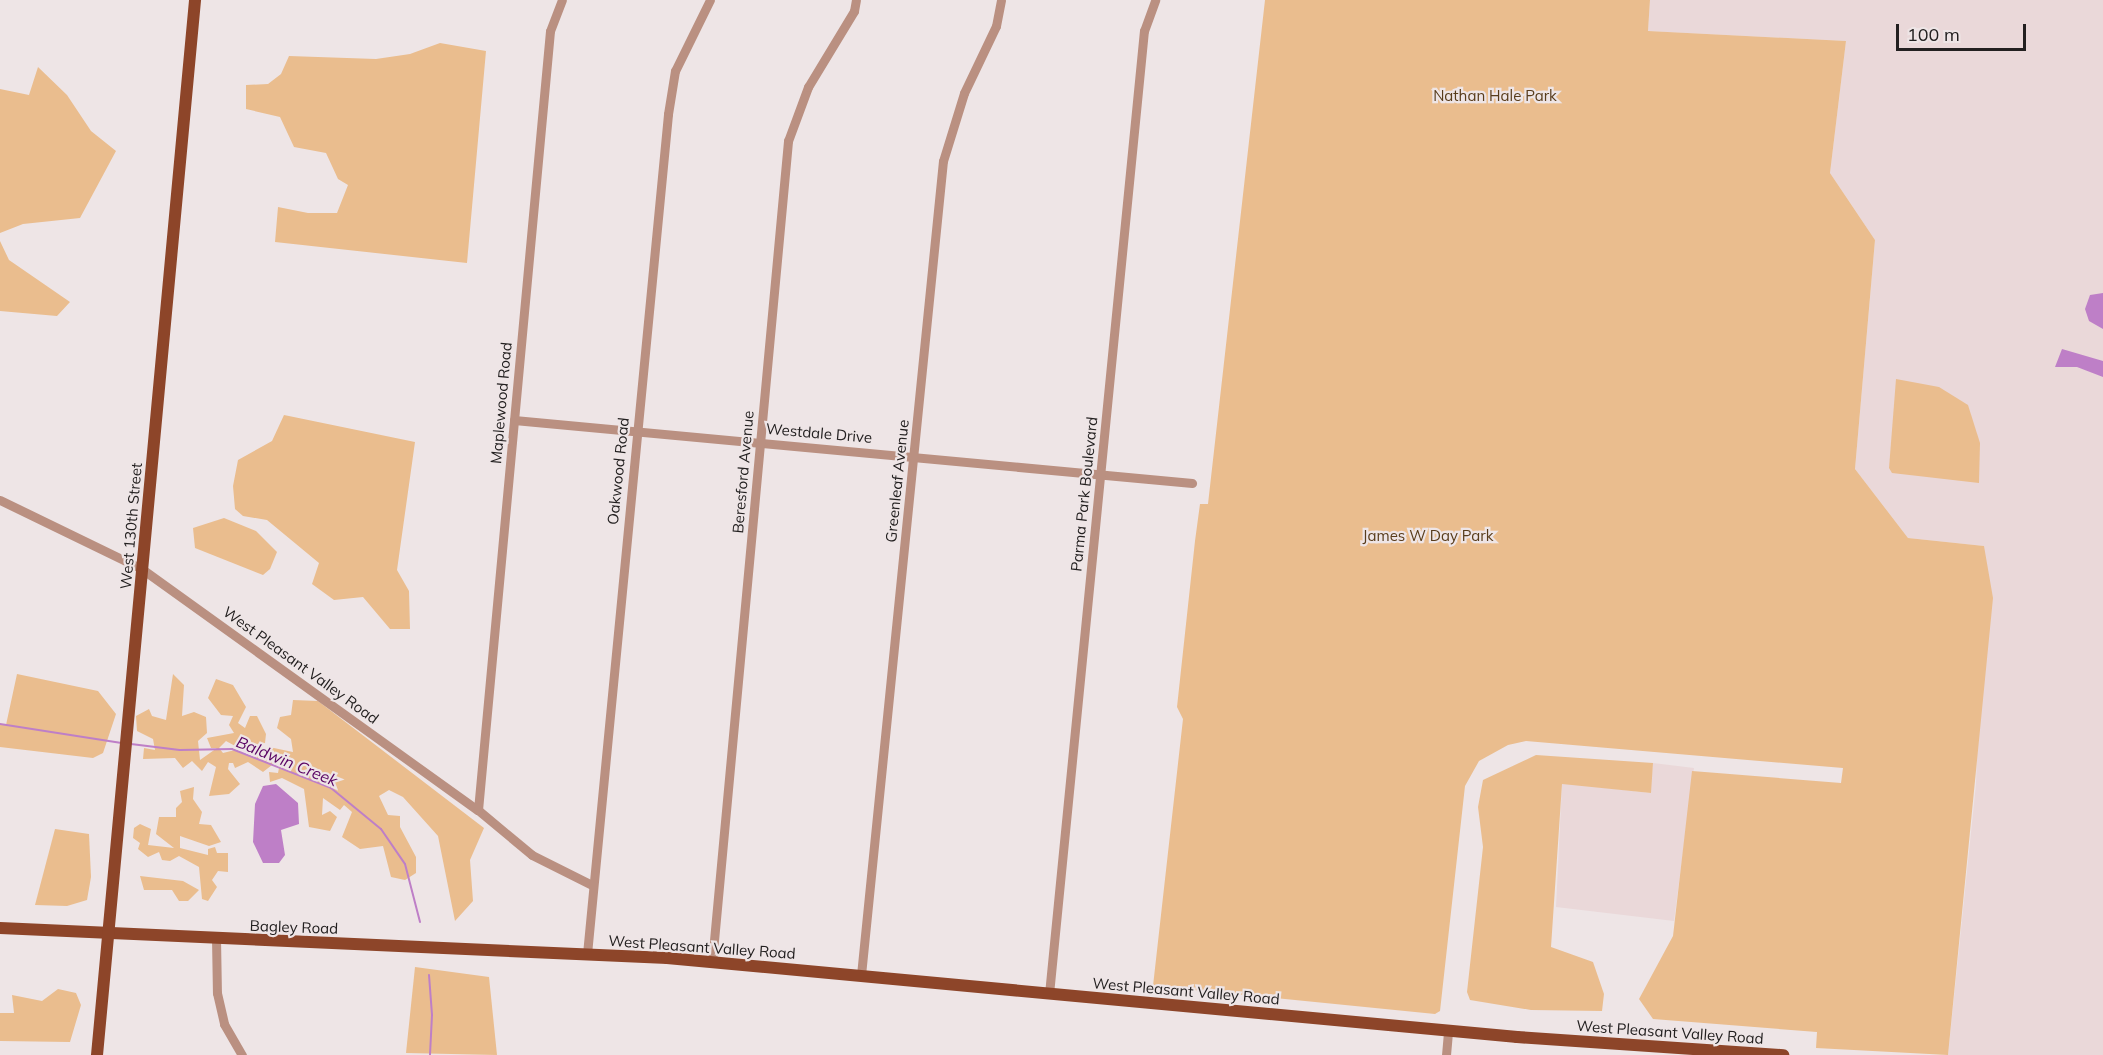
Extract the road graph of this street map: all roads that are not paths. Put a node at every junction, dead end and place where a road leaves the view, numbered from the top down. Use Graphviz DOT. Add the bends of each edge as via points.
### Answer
graph roads {
  1 [pos="195,0"];
  2 [pos="562,0"];
  3 [pos="710,0"];
  4 [pos="856,0"];
  5 [pos="1001,0"];
  6 [pos="1155,0"];
  7 [pos="514,420"];
  8 [pos="637,433"];
  9 [pos="762,443"];
  10 [pos="914,457"];
  11 [pos="1102,473"];
  12 [pos="1192,483"];
  13 [pos="0,500"];
  14 [pos="142,569"];
  15 [pos="478,810"];
  16 [pos="592,885"];
  17 [pos="0,928"];
  18 [pos="108,933"];
  19 [pos="216,938"];
  20 [pos="587,954"];
  21 [pos="712,962"];
  22 [pos="861,975"];
  23 [pos="1049,994"];
  24 [pos="1448,1030"];
  25 [pos="1715,1052"];
  26 [pos="97,1055"];
  27 [pos="242,1055"];
  28 [pos="1446,1055"];
  29 [pos="1783,1055"];
  1 -- 14 [label="main road, West 130th Street"];
  2 -- 7 [label="street, Maplewood Road" via="550,31"];
  3 -- 8 [label="street, Oakwood Road" via="675,71"];
  4 -- 9 [label="street, Beresford Avenue" via="854,11 808,87 788,141"];
  5 -- 10 [label="street, Greenleaf Avenue" via="996,26 964,93 943,161"];
  6 -- 11 [label="street, Parma Park Boulevard" via="1144,31"];
  7 -- 8 [label="street, Westdale Drive"];
  7 -- 15 [label="street, Maplewood Road"];
  8 -- 9 [label="street, Westdale Drive"];
  8 -- 16 [label="street, Oakwood Road"];
  9 -- 10 [label="street, Westdale Drive"];
  9 -- 21 [label="street, Beresford Avenue"];
  10 -- 11 [label="street, Westdale Drive"];
  10 -- 22 [label="street, Greenleaf Avenue"];
  11 -- 12 [label="street, Westdale Drive"];
  11 -- 23 [label="street, Parma Park Boulevard"];
  13 -- 14 [label="street, West Pleasant Valley Road"];
  14 -- 15 [label="street, West Pleasant Valley Road"];
  14 -- 18 [label="main road, West 130th Street"];
  15 -- 16 [label="street, West Pleasant Valley Road" via="532,855"];
  16 -- 20 [label="street, Oakwood Road"];
  17 -- 18 [label="main road, Bagley Road"];
  18 -- 19 [label="main road, Bagley Road"];
  18 -- 26 [label="main road, West 130th Street"];
  19 -- 20 [label="main road, Bagley Road"];
  19 -- 27 [label="street" via="218,993 224,1024"];
  20 -- 21 [label="main road, West Pleasant Valley Road"];
  21 -- 22 [label="main road, West Pleasant Valley Road"];
  22 -- 23 [label="main road, West Pleasant Valley Road"];
  23 -- 24 [label="main road, West Pleasant Valley Road"];
  24 -- 25 [label="main road, West Pleasant Valley Road"];
  24 -- 28 [label="street"];
  25 -- 29 [label="main road, West Pleasant Valley Road"];
}
